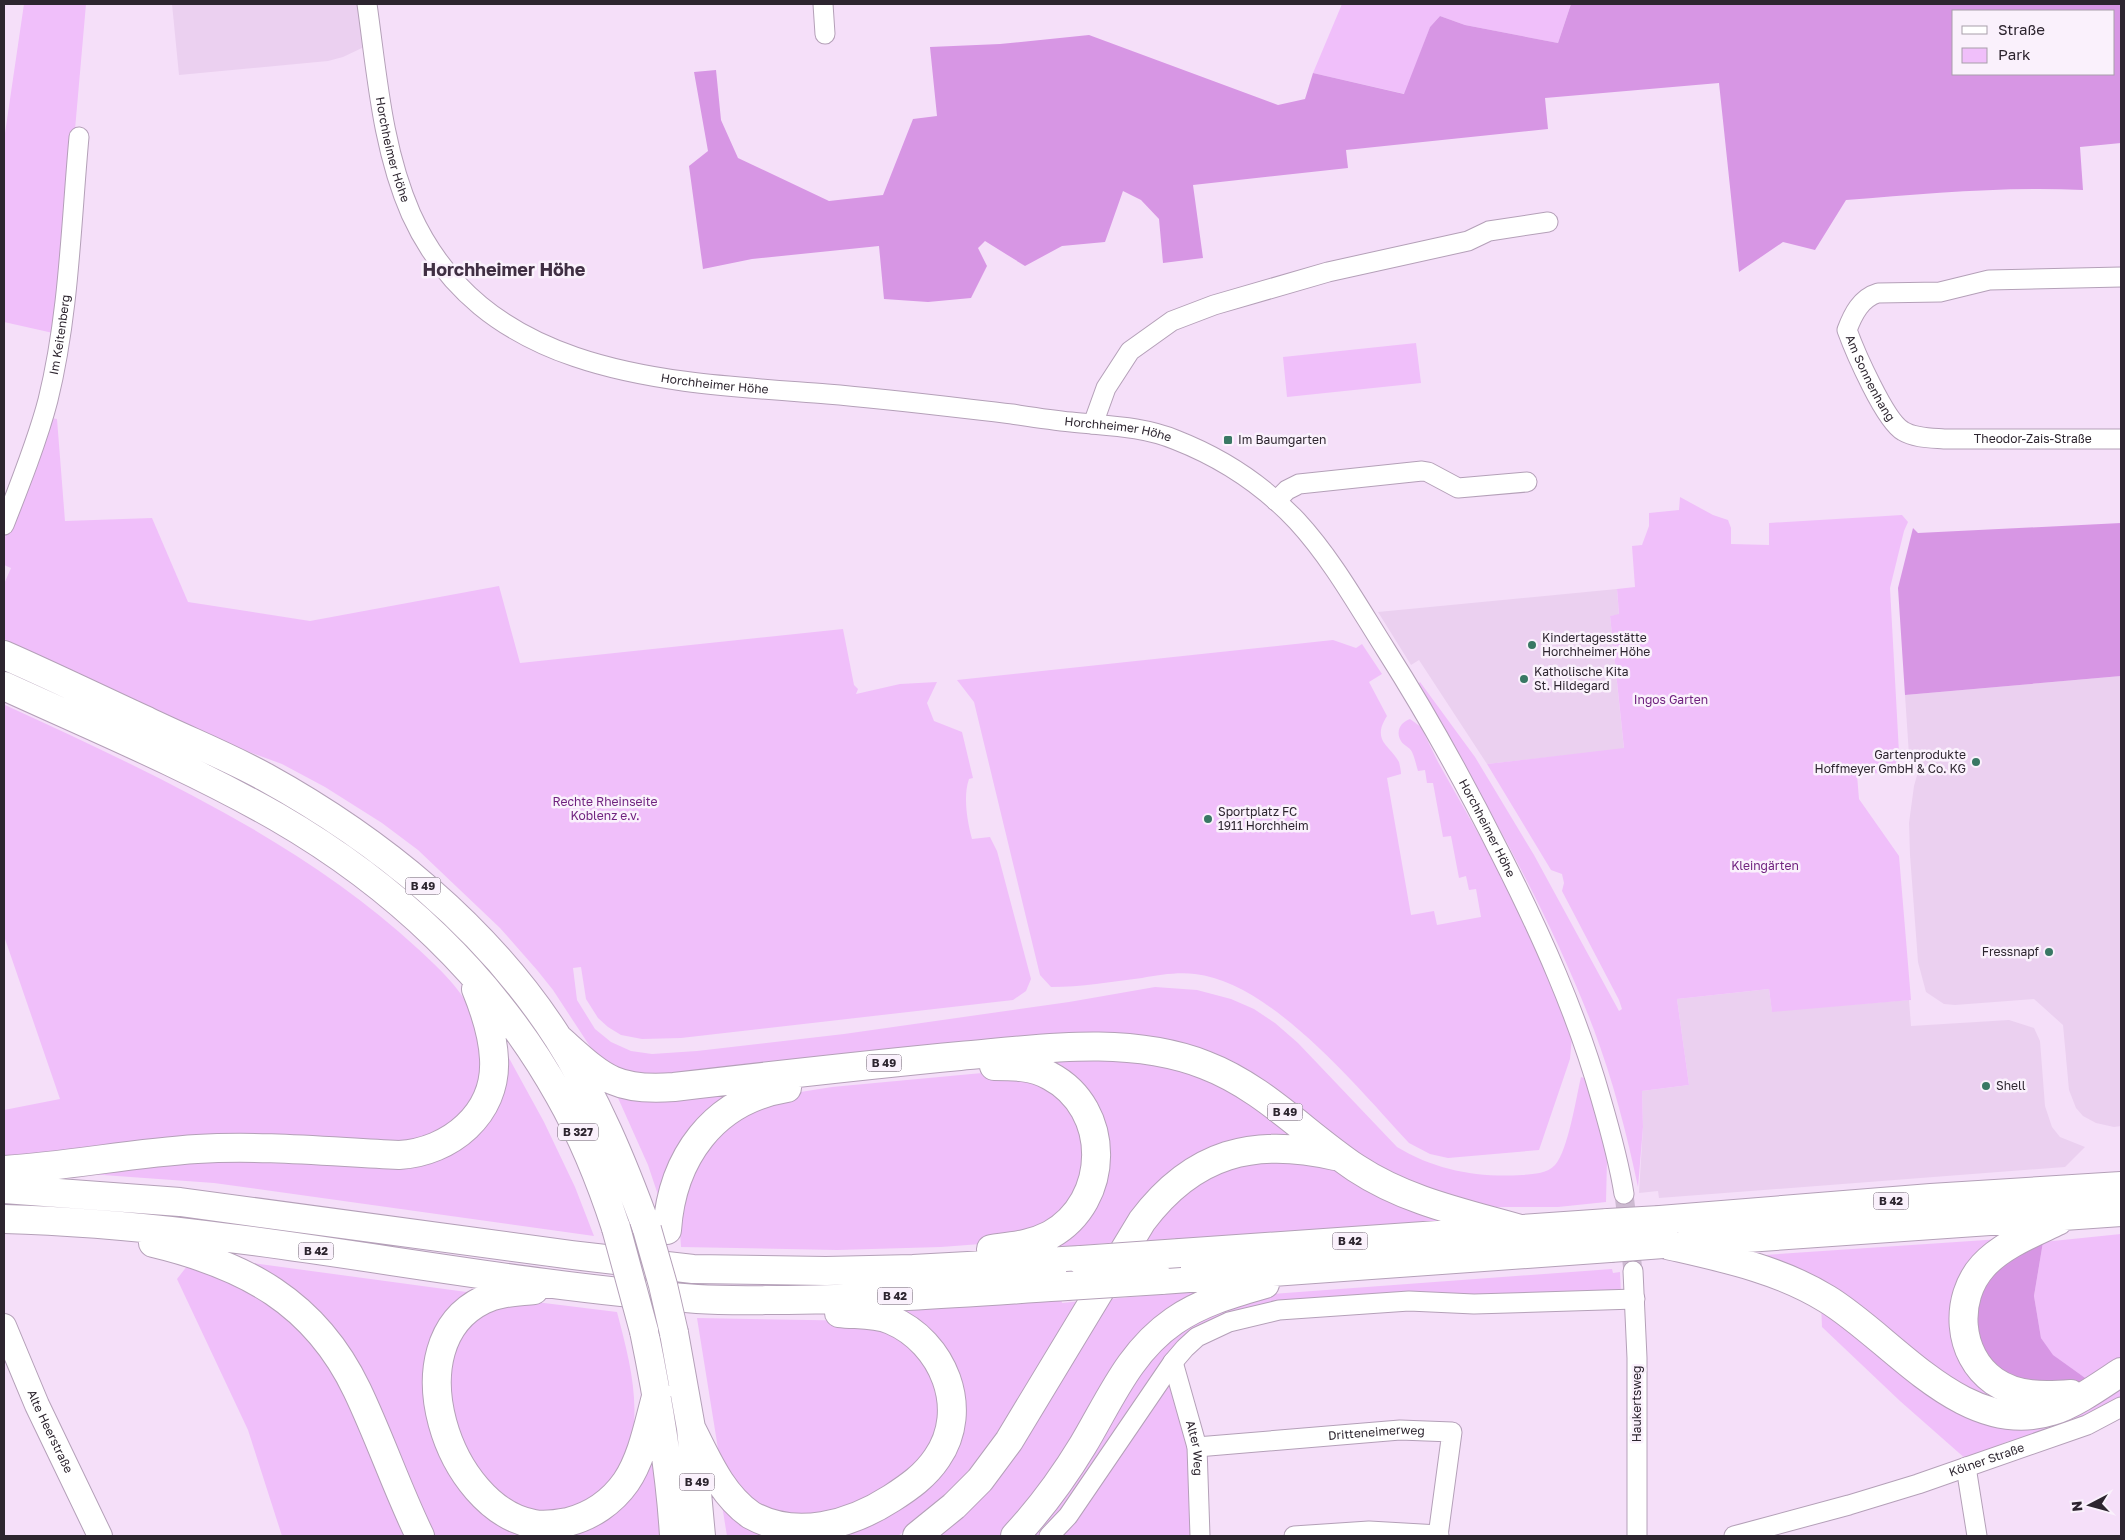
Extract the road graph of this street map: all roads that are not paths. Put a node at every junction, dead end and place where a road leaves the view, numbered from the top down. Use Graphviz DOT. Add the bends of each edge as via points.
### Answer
graph roads {
  1 [pos="367,4"];
  2 [pos="823,4"];
  3 [pos="826,34"];
  4 [pos="79,137"];
  5 [pos="1548,222"];
  6 [pos="2121,277"];
  7 [pos="1093,424"];
  8 [pos="2121,438"];
  9 [pos="1944,440"];
  10 [pos="1527,482"];
  11 [pos="1276,501"];
  12 [pos="4,525"];
  13 [pos="4,655"];
  14 [pos="14,691"];
  15 [pos="468,969"];
  16 [pos="558,1038"];
  17 [pos="1342,1158"];
  18 [pos="4,1170"];
  19 [pos="2121,1186"];
  20 [pos="4,1189"];
  21 [pos="1624,1194"];
  22 [pos="2121,1212"];
  23 [pos="2070,1215"];
  24 [pos="4,1219"];
  25 [pos="59,1221"];
  26 [pos="1520,1229"];
  27 [pos="657,1230"];
  28 [pos="1662,1232"];
  29 [pos="1609,1236"];
  30 [pos="1310,1269"];
  31 [pos="826,1271"];
  32 [pos="1633,1271"];
  33 [pos="573,1286"];
  34 [pos="1635,1299"];
  35 [pos="723,1300"];
  36 [pos="4,1326"];
  37 [pos="1173,1362"];
  38 [pos="2121,1372"];
  39 [pos="2087,1392"];
  40 [pos="656,1393"];
  41 [pos="2121,1407"];
  42 [pos="691,1428"];
  43 [pos="1197,1447"];
  44 [pos="1966,1467"];
  45 [pos="100,1536"];
  46 [pos="420,1536"];
  47 [pos="674,1536"];
  48 [pos="701,1536"];
  49 [pos="917,1536"];
  50 [pos="1015,1536"];
  51 [pos="1049,1536"];
  52 [pos="1200,1536"];
  53 [pos="1294,1536"];
  54 [pos="1439,1536"];
  55 [pos="1637,1536"];
  56 [pos="1734,1536"];
  57 [pos="1977,1536"];
  1 -- 7 [label="street, Horchheimer Höhe" via="388,140 412,215 428,246 450,274 487,311 522,335 562,354 646,375 750,388 901,400"];
  2 -- 3 [label="street"];
  4 -- 12 [label="street, Im Keitenberg" via="63,313 51,385 45,412"];
  5 -- 7 [label="street" via="1489,231 1468,241 1328,272 1214,305 1172,321 1130,351 1106,388"];
  6 -- 9 [label="street, Am Sonnenhang" via="1989,280 1940,292 1878,293 1862,302 1847,330 1889,419 1905,433"];
  7 -- 11 [label="street, Horchheimer Höhe" via="1130,427 1184,443 1232,467"];
  8 -- 9 [label="street, Theodor-Zais-Straße"];
  10 -- 11 [label="street" via="1458,488 1422,471 1299,484"];
  11 -- 21 [label="street, Horchheimer Höhe" via="1297,521 1355,600 1404,678 1514,879 1581,1032 1613,1140"];
  13 -- 16 [label="highway, B 49" via="260,775 354,832 408,874 467,928 517,982"];
  14 -- 15 [label="highway, B 49" via="193,772 278,818 373,881 436,935"];
  15 -- 18 [label="highway" via="488,1025 494,1060 493,1078 489,1095 471,1123 431,1150 399,1155 205,1148"];
  15 -- 40 [label="highway, B 327, bridge" via="511,1022 559,1094 586,1148 616,1228 644,1331"];
  16 -- 17 [label="highway, B 49" via="611,1080 641,1088 1045,1049 1093,1047 1152,1051 1204,1064 1248,1086"];
  16 -- 27 [label="highway, B 49"];
  17 -- 26 [label="highway" via="1375,1180 1405,1194"];
  17 -- 49 [label="highway" via="1287,1148 1245,1150 1201,1168 1169,1190 1142,1221 1009,1441 980,1480"];
  19 -- 28 [label="highway, B 42" via="1931,1198"];
  20 -- 31 [label="highway, B 42" via="215,1206 693,1268"];
  22 -- 23 [label="highway, B 42"];
  23 -- 28 [label="highway, B 42"];
  23 -- 39 [label="highway" via="2007,1248 1983,1266 1965,1301 1964,1330 1976,1362 1994,1381 2007,1388 2035,1396"];
  24 -- 25 [label="highway, B 42"];
  25 -- 33 [label="highway, B 42" via="190,1234"];
  25 -- 46 [label="highway" via="174,1248 226,1265 286,1301 311,1323 343,1365 370,1417"];
  26 -- 29 [label="highway, B 42"];
  26 -- 31 [label="highway, B 42, bridge" via="1081,1260"];
  27 -- 31 [label="highway" via="682,1166 702,1135 726,1112 767,1092 1006,1066 1031,1069 1050,1076 1073,1093 1082,1105 1094,1134 1096,1164 1093,1181 1080,1208 1051,1234 1026,1245"];
  27 -- 42 [label="highway, B 49, bridge" via="663,1285"];
  28 -- 29 [label="highway, B 42, bridge"];
  28 -- 39 [label="highway" via="1800,1284 1843,1310 1942,1388 1970,1404 2014,1414 2042,1414"];
  29 -- 30 [label="highway, B 42"];
  30 -- 35 [label="highway, B 42, bridge" via="823,1300"];
  30 -- 50 [label="highway" via="1211,1301 1174,1320 1157,1334 1116,1384 1067,1470"];
  32 -- 34 [label="street, Haukertsweg"];
  33 -- 35 [label="highway, B 42"];
  33 -- 40 [label="highway" via="504,1293 482,1300 455,1322 445,1337 437,1376 444,1427 454,1453 476,1489 514,1518 534,1524 554,1525 594,1512 612,1499 626,1481 640,1450"];
  34 -- 37 [label="street" via="1482,1304 1409,1301 1279,1310 1255,1314 1211,1329 1197,1337"];
  34 -- 55 [label="street, Haukertsweg"];
  35 -- 42 [label="highway" via="868,1315 889,1319 908,1328 937,1357 946,1376 951,1396 947,1438 925,1473 881,1505 838,1525 800,1531 783,1530 767,1524 737,1504 713,1471"];
  36 -- 45 [label="street, Alte Heerstraße" via="37,1405"];
  37 -- 43 [label="street, Alter Weg"];
  37 -- 51 [label="street" via="1068,1516"];
  38 -- 39 [label="highway"];
  40 -- 47 [label="highway, B 327"];
  41 -- 44 [label="street, Kölner Straße" via="2087,1426"];
  42 -- 48 [label="highway, B 49"];
  43 -- 52 [label="street, Alter Weg"];
  43 -- 54 [label="street, Dritteneimerweg" via="1400,1430 1452,1432"];
  44 -- 56 [label="street, Kölner Straße" via="1849,1505"];
  44 -- 57 [label="street"];
  53 -- 54 [label="street, Dritteneimerweg" via="1369,1531"];
}
